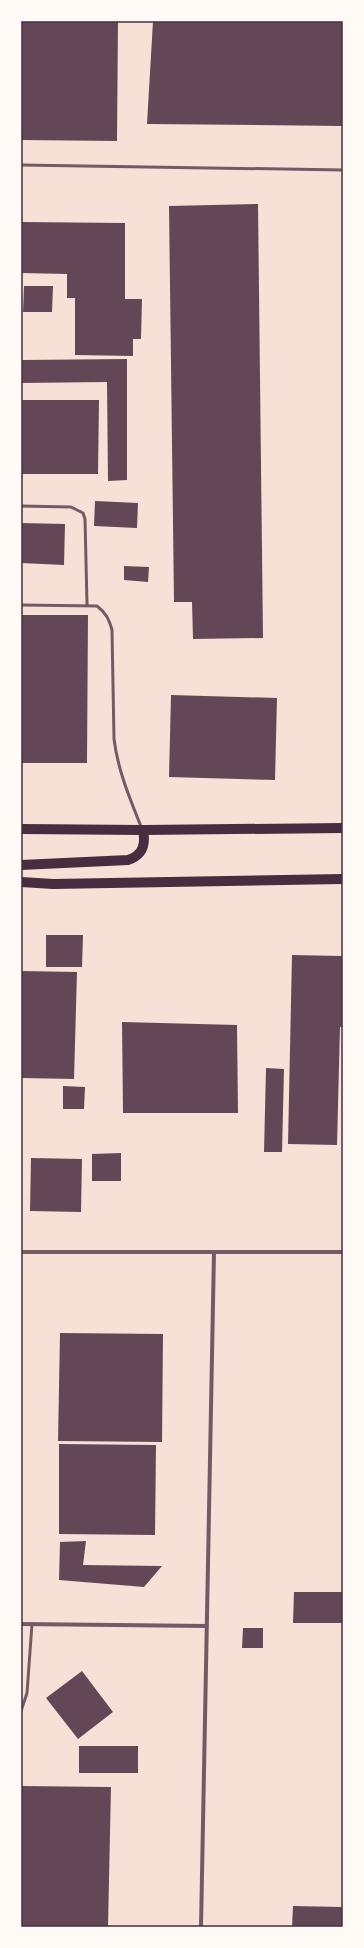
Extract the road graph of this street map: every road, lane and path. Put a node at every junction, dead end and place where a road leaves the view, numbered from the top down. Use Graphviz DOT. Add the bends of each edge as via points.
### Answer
graph roads {
  1 [pos="21,165"];
  2 [pos="343,170"];
  3 [pos="21,506"];
  4 [pos="86,604"];
  5 [pos="21,605"];
  6 [pos="343,828"];
  7 [pos="21,829"];
  8 [pos="143,830"];
  9 [pos="21,865"];
  10 [pos="343,879"];
  11 [pos="21,882"];
  12 [pos="21,1252"];
  13 [pos="214,1252"];
  14 [pos="343,1252"];
  15 [pos="21,1624"];
  16 [pos="32,1624"];
  17 [pos="207,1626"];
  18 [pos="21,1711"];
  19 [pos="201,1927"];
  1 -- 2 [label="lane"];
  3 -- 4 [label="lane" via="71,507 83,513"];
  4 -- 5 [label="lane"];
  4 -- 8 [label="lane" via="104,611 112,630 115,747 119,770"];
  6 -- 8 [label="main road"];
  7 -- 8 [label="main road"];
  8 -- 9 [label="main road" via="143,849 137,857 128,860"];
  10 -- 11 [label="main road" via="53,884"];
  12 -- 13 [label="street"];
  13 -- 14 [label="street"];
  13 -- 17 [label="street"];
  15 -- 16 [label="street"];
  16 -- 17 [label="street"];
  16 -- 18 [label="lane" via="27,1693"];
  17 -- 19 [label="street"];
}
